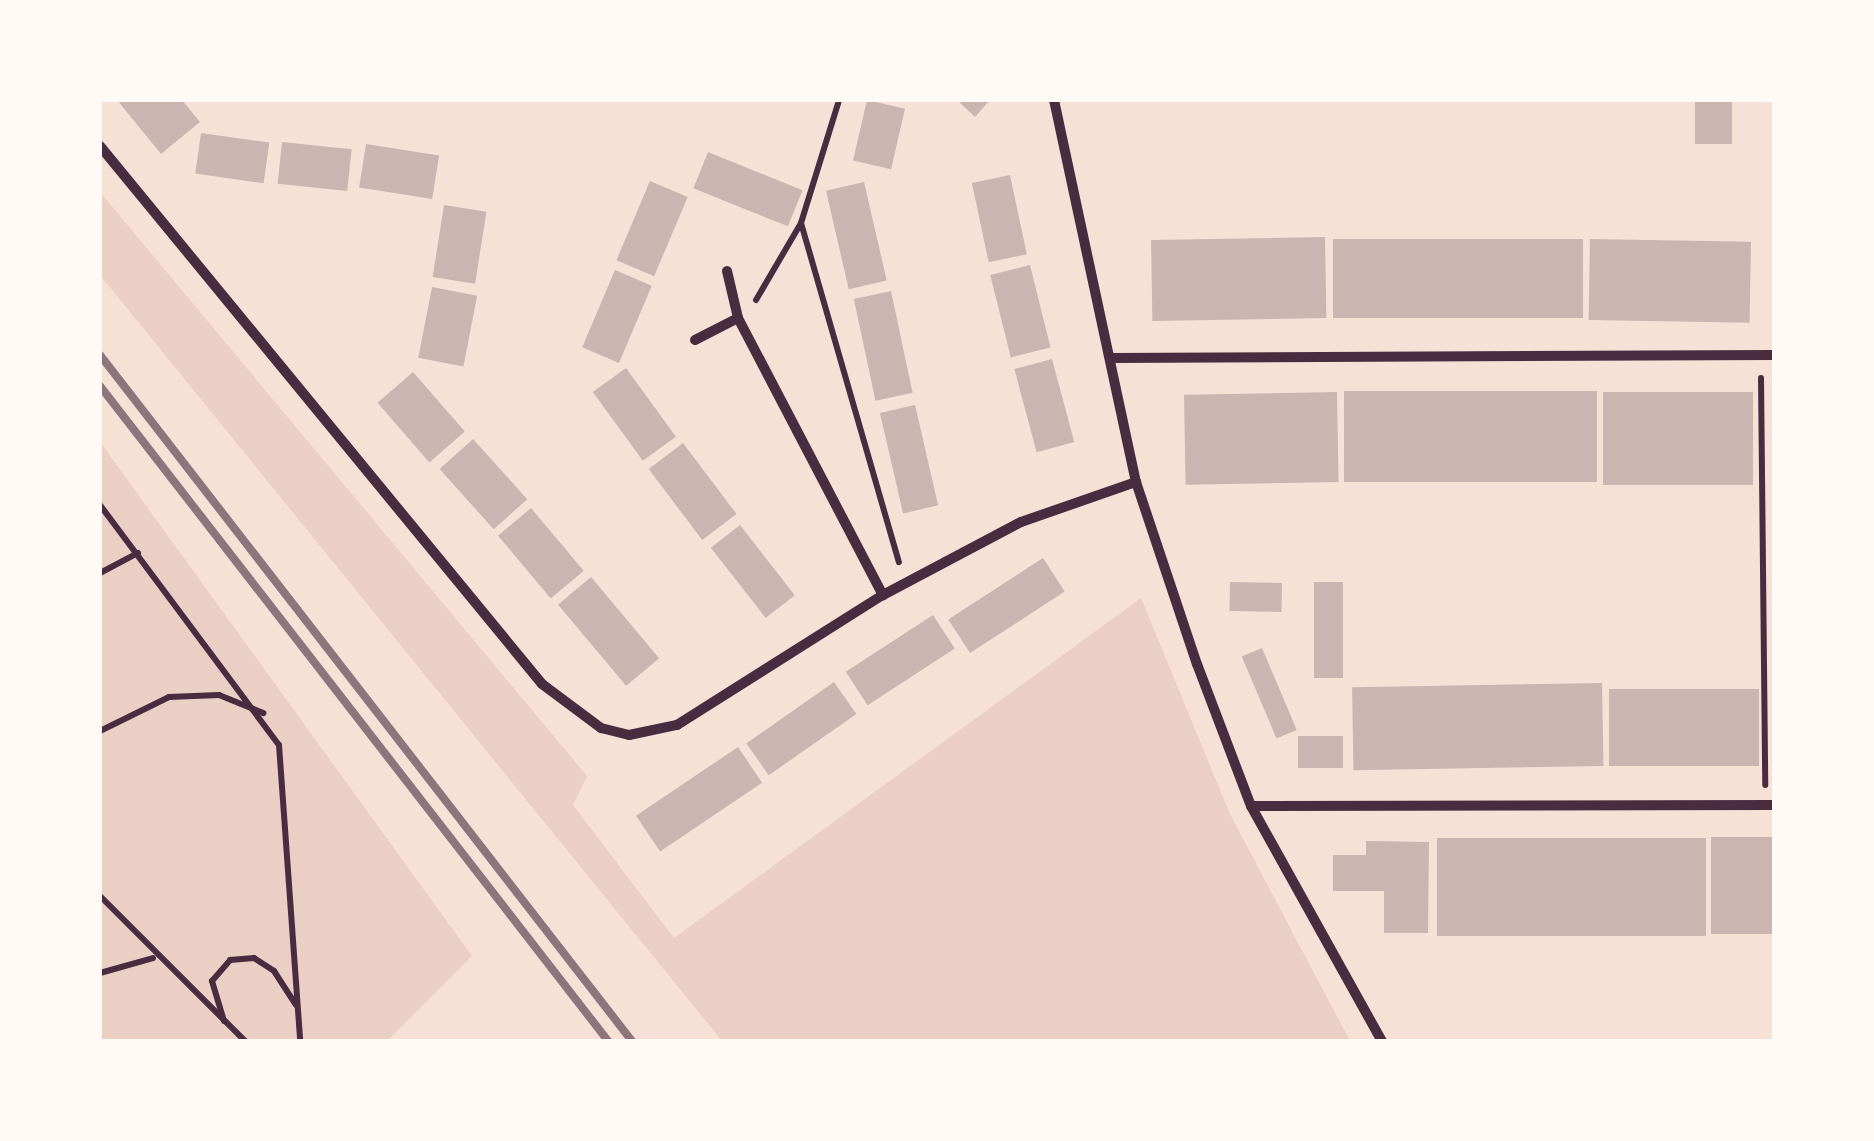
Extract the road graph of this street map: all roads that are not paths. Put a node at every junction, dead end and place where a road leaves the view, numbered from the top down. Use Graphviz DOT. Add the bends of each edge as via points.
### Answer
graph roads {
  1 [pos="1054,100"];
  2 [pos="100,146"];
  3 [pos="727,271"];
  4 [pos="738,318"];
  5 [pos="694,340"];
  6 [pos="1774,356"];
  7 [pos="1110,358"];
  8 [pos="1136,482"];
  9 [pos="882,594"];
  10 [pos="1770,805"];
  11 [pos="1252,806"];
  12 [pos="1382,1041"];
  1 -- 7 [label="street"];
  2 -- 9 [label="street" via="542,684 601,728 629,735 677,725"];
  3 -- 4 [label="street"];
  4 -- 5 [label="street"];
  4 -- 9 [label="street"];
  6 -- 7 [label="street"];
  7 -- 8 [label="street"];
  8 -- 9 [label="street" via="1021,522"];
  8 -- 11 [label="street"];
  10 -- 11 [label="street"];
  11 -- 12 [label="street"];
}
